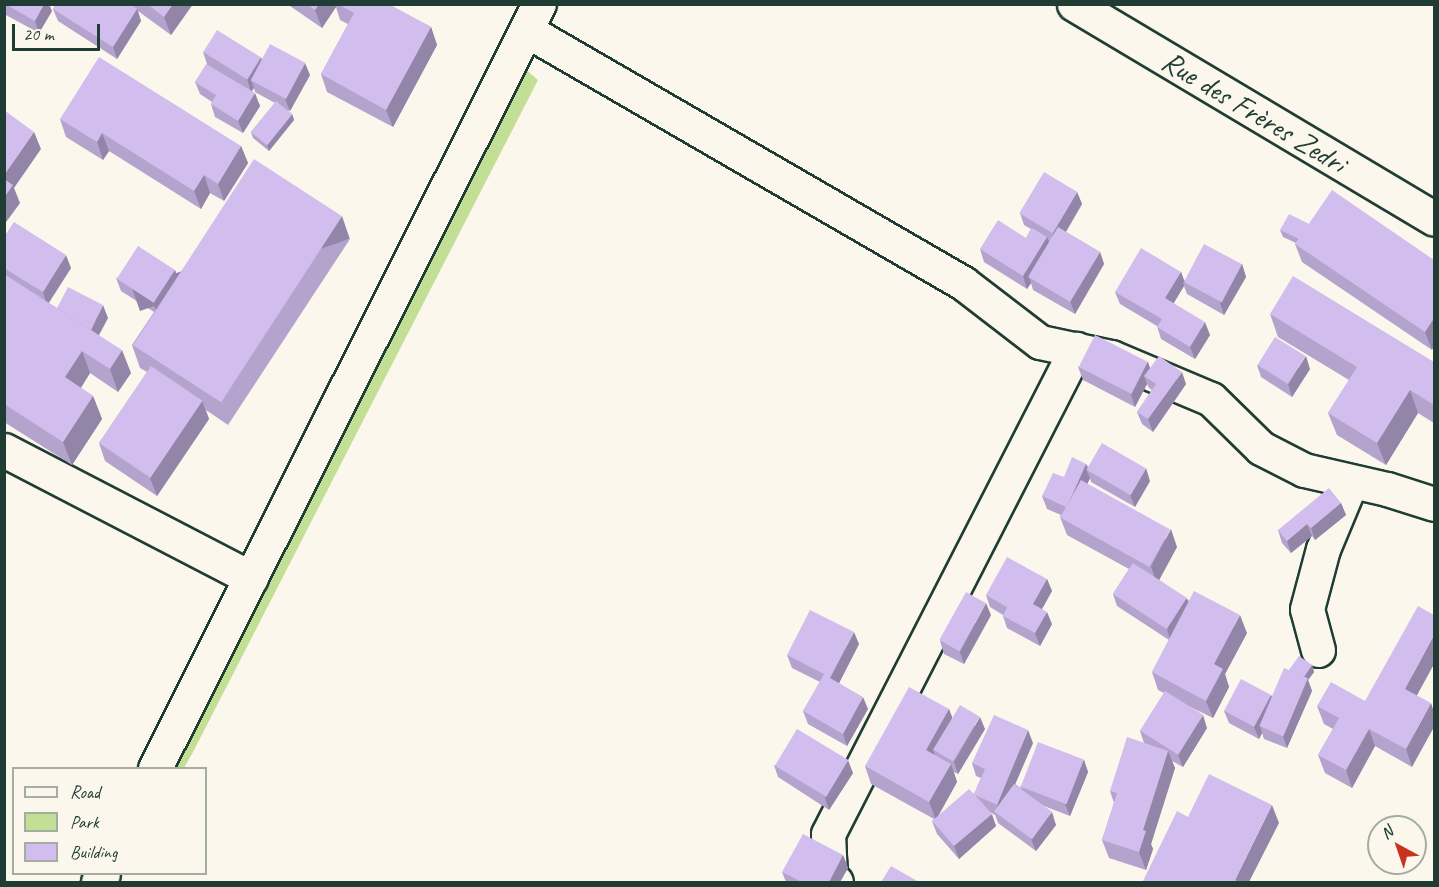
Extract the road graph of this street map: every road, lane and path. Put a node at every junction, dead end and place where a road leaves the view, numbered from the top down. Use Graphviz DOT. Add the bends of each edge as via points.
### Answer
graph roads {
  1 [pos="1074,4"];
  2 [pos="533,17"];
  3 [pos="1434,219"];
  4 [pos="1076,349"];
  5 [pos="4,450"];
  6 [pos="1351,481"];
  7 [pos="1434,504"];
  8 [pos="250,578"];
  9 [pos="1318,650"];
  10 [pos="156,767"];
  11 [pos="836,882"];
  1 -- 3 [label="street, Rue des Frères Zedri"];
  2 -- 4 [label="street" via="963,283 1040,342"];
  2 -- 8 [label="street"];
  4 -- 6 [label="street" via="1111,357 1210,399 1261,448 1304,470"];
  4 -- 11 [label="street" via="828,834 830,876"];
  5 -- 8 [label="street"];
  6 -- 7 [label="street"];
  6 -- 9 [label="street" via="1323,549 1307,609"];
  8 -- 10 [label="street"];
}
